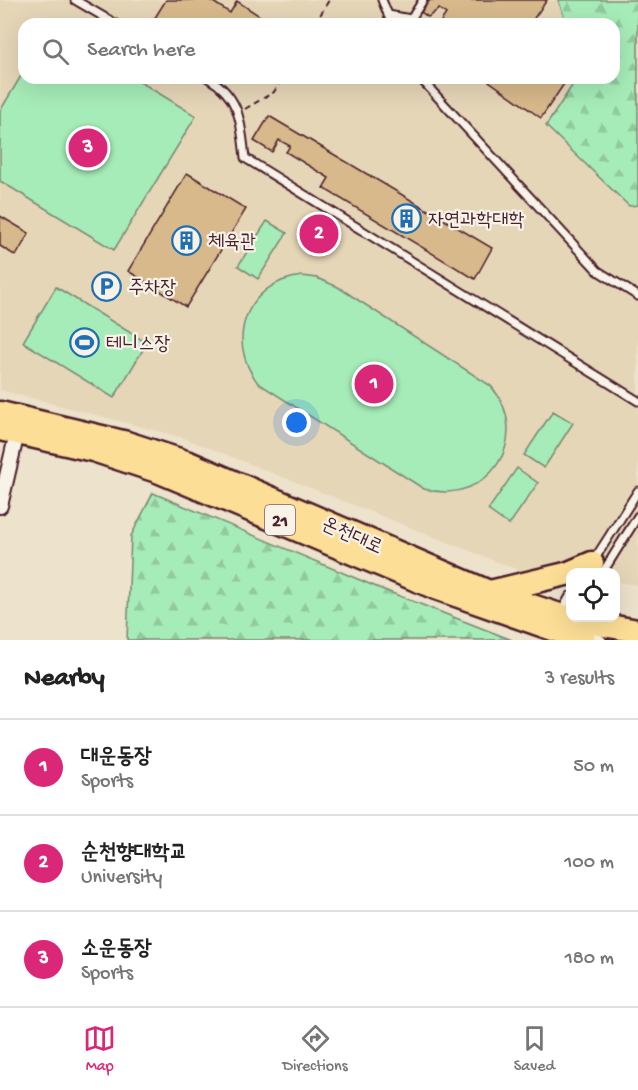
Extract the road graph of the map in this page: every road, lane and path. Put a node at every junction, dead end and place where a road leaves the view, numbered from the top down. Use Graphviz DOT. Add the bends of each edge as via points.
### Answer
graph roads {
  1 [pos="75,0"];
  2 [pos="329,0"];
  3 [pos="382,0"];
  4 [pos="423,0"];
  5 [pos="388,15"];
  6 [pos="106,18"];
  7 [pos="318,18"];
  8 [pos="389,18"];
  9 [pos="399,18"];
  10 [pos="412,18"];
  11 [pos="218,84"];
  12 [pos="279,84"];
  13 [pos="426,84"];
  14 [pos="240,112"];
  15 [pos="638,296"];
  16 [pos="638,401"];
  17 [pos="0,413"];
  18 [pos="9,431"];
  19 [pos="638,491"];
  20 [pos="0,506"];
  21 [pos="638,516"];
  22 [pos="595,568"];
  23 [pos="595,568"];
  24 [pos="566,575"];
  25 [pos="488,600"];
  26 [pos="566,624"];
  27 [pos="616,630"];
  1 -- 6 [label="lane"];
  2 -- 7 [label="path"];
  3 -- 5 [label="lane"];
  4 -- 10 [label="lane"];
  5 -- 8 [label="lane"];
  5 -- 9 [label="lane"];
  11 -- 14 [label="lane"];
  12 -- 14 [label="path" via="274,92"];
  13 -- 15 [label="lane" via="598,271"];
  14 -- 16 [label="lane" via="245,158"];
  17 -- 25 [label="main road, 온천대로 / 21" via="127,443 189,463"];
  18 -- 20 [label="street"];
  18 -- 25 [label="main road, 온천대로 / 21" via="93,450 160,472"];
  19 -- 22 [label="lane"];
  21 -- 23 [label="lane"];
  24 -- 25 [label="main road"];
  25 -- 26 [label="main road, 온천대로 / 21"];
  25 -- 26 [label="main road" via="528,637"];
  26 -- 27 [label="main road, 온천대로 / 21"];
}
